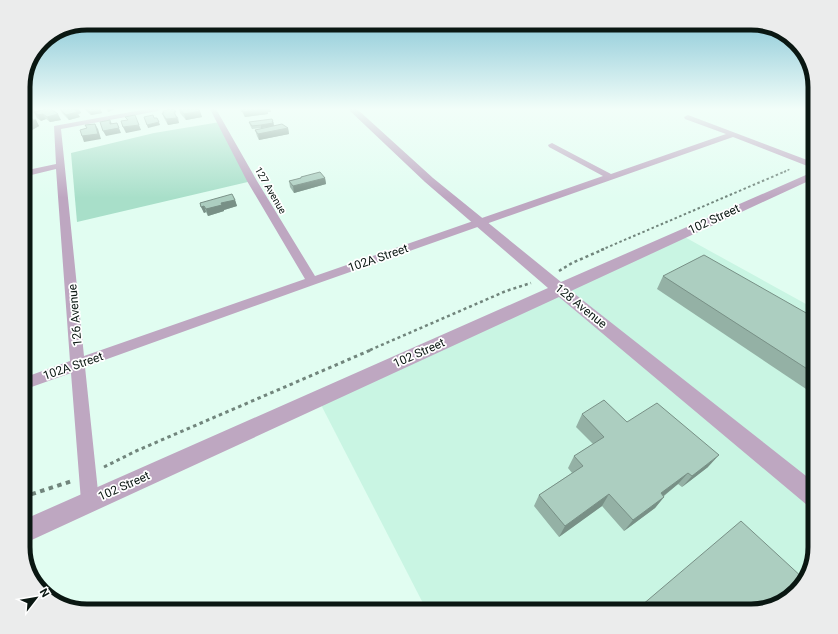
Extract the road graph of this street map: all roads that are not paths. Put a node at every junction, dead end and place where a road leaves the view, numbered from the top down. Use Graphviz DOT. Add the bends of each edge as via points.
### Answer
graph roads {
  1 [pos="58,139"];
  2 [pos="229,139"];
  3 [pos="383,139"];
  4 [pos="721,139"];
  5 [pos="745,139"];
  6 [pos="552,146"];
  7 [pos="61,165"];
  8 [pos="808,165"];
  9 [pos="808,169"];
  10 [pos="30,172"];
  11 [pos="611,177"];
  12 [pos="481,223"];
  13 [pos="312,281"];
  14 [pos="552,283"];
  15 [pos="79,364"];
  16 [pos="30,382"];
  17 [pos="808,491"];
  18 [pos="90,501"];
  19 [pos="30,529"];
  1 -- 7 [label="street, 126 Avenue"];
  2 -- 13 [label="street, 127 Avenue"];
  3 -- 12 [label="street, 128 Avenue"];
  4 -- 11 [label="street, 102A Street"];
  5 -- 8 [label="street"];
  6 -- 11 [label="street"];
  7 -- 10 [label="street"];
  7 -- 15 [label="street, 126 Avenue"];
  9 -- 14 [label="street, 102 Street"];
  11 -- 12 [label="street, 102A Street"];
  12 -- 13 [label="street, 102A Street"];
  12 -- 14 [label="street, 128 Avenue"];
  13 -- 15 [label="street, 102A Street"];
  14 -- 17 [label="street, 128 Avenue"];
  14 -- 18 [label="street, 102 Street"];
  15 -- 16 [label="street, 102A Street"];
  15 -- 18 [label="street, 126 Avenue"];
  18 -- 19 [label="street, 102 Street"];
}
